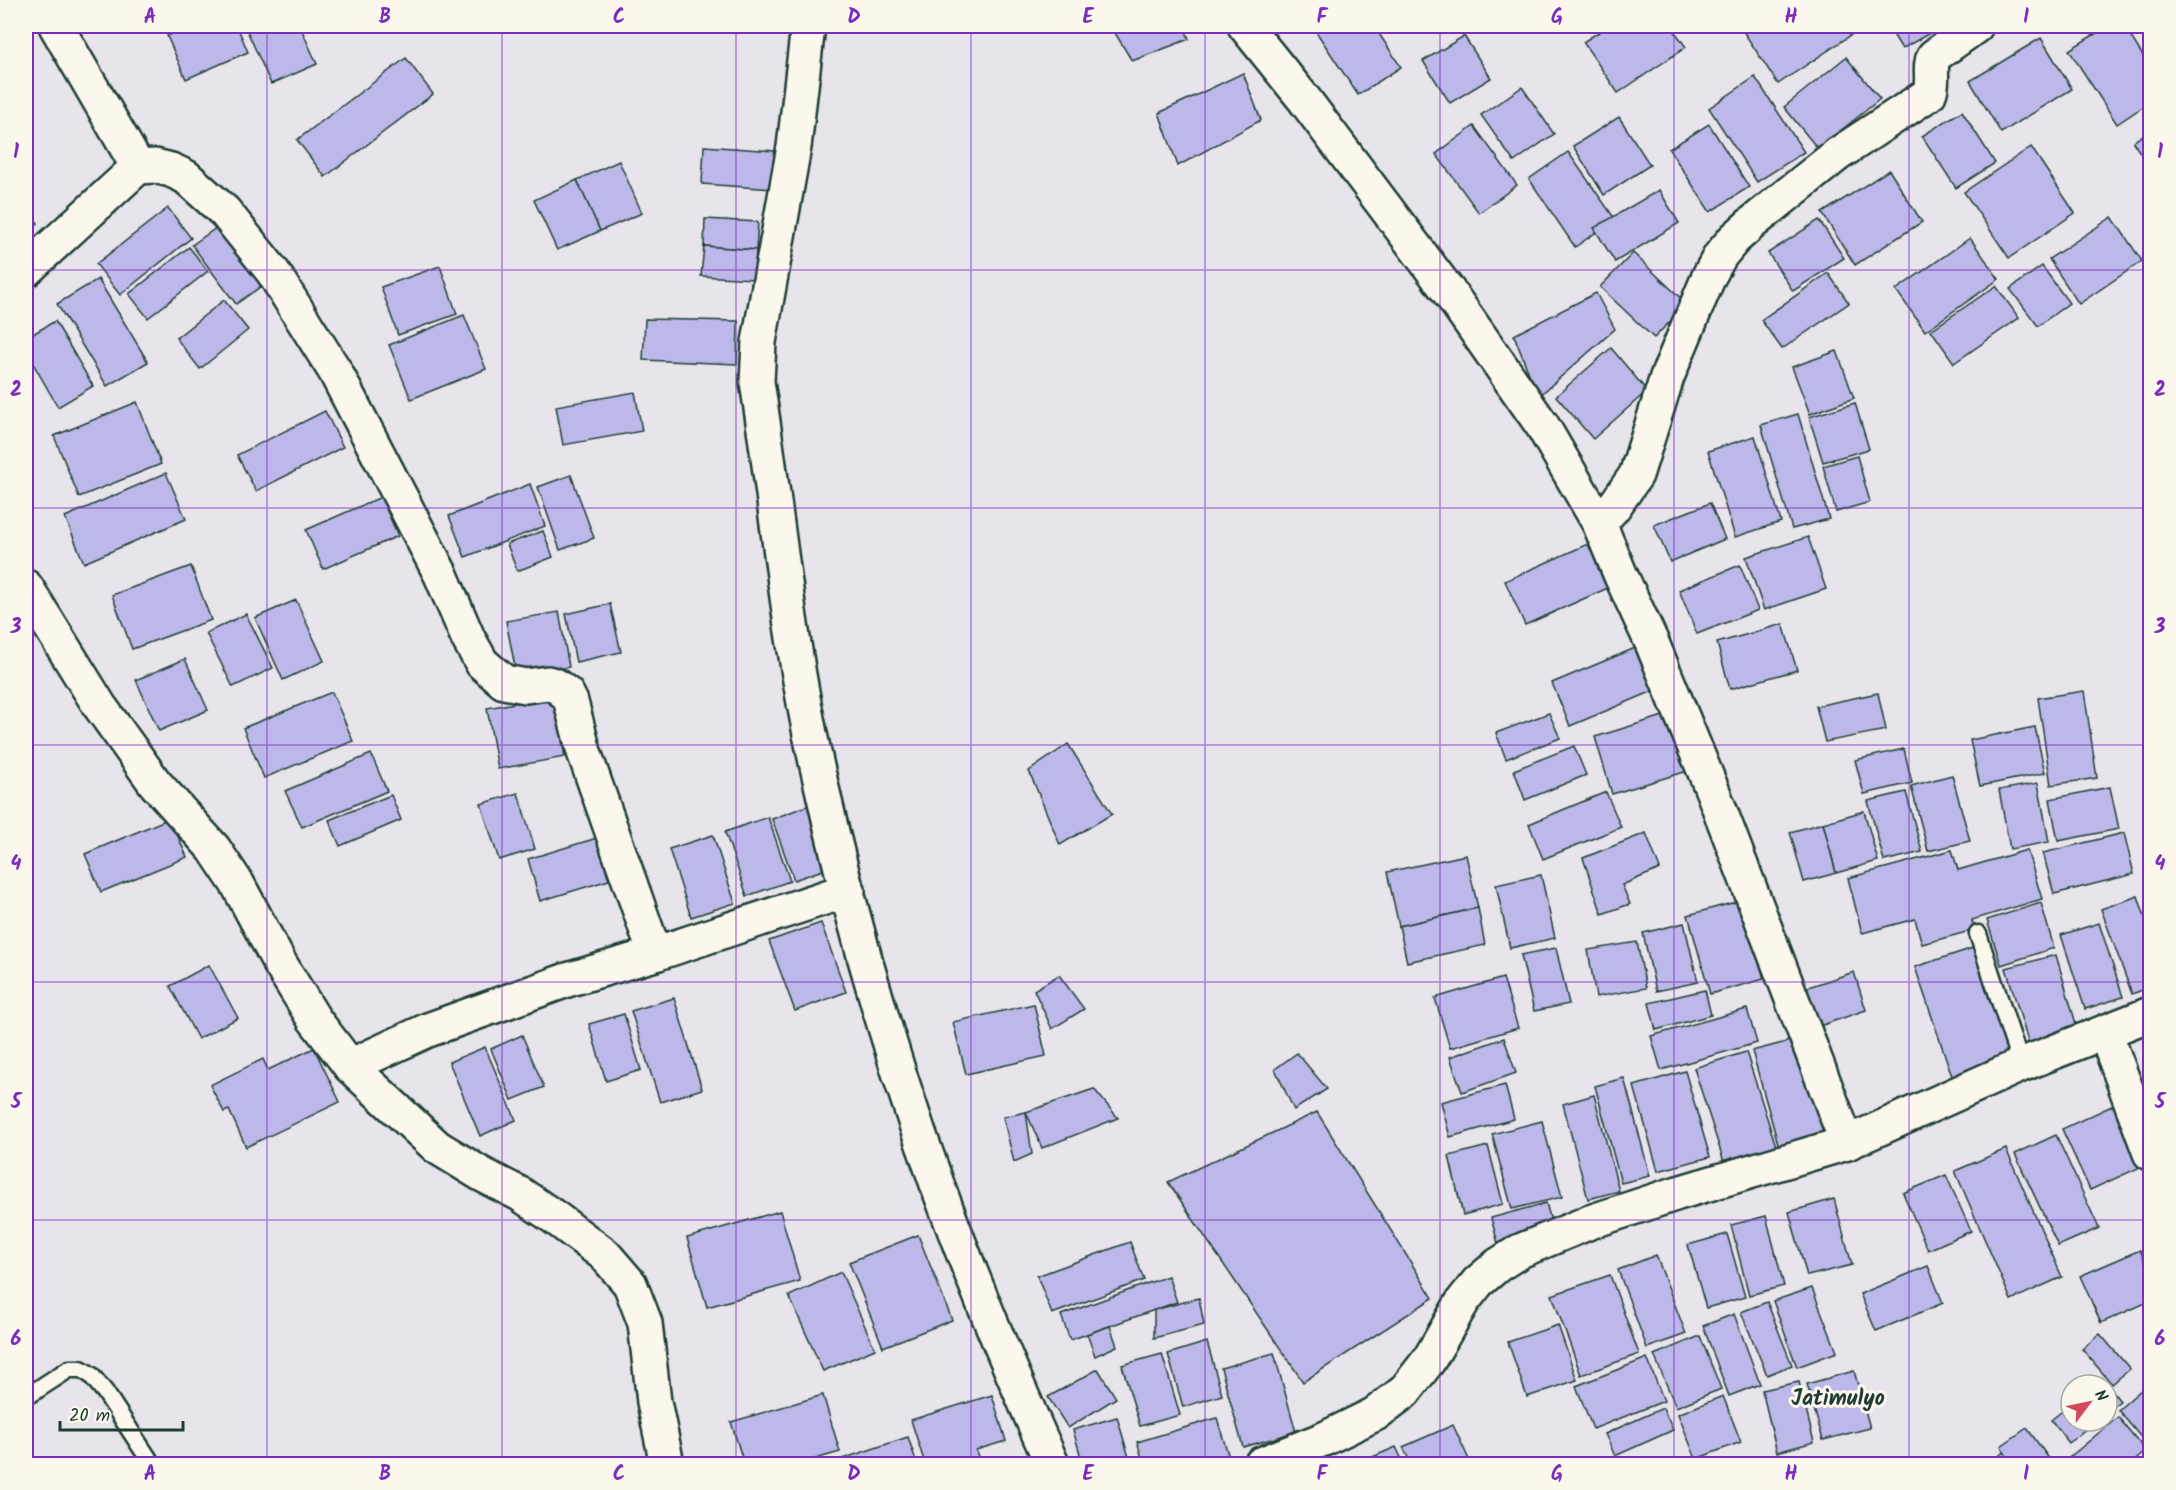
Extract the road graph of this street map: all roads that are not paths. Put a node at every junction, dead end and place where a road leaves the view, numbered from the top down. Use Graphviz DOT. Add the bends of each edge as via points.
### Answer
graph roads {
  1 [pos="56,26"];
  2 [pos="808,26"];
  3 [pos="1245,26"];
  4 [pos="1970,27"];
  5 [pos="138,167"];
  6 [pos="26,270"];
  7 [pos="1599,523"];
  8 [pos="26,587"];
  9 [pos="848,890"];
  10 [pos="1978,934"];
  11 [pos="655,954"];
  12 [pos="2151,1014"];
  13 [pos="2104,1032"];
  14 [pos="2021,1065"];
  15 [pos="350,1066"];
  16 [pos="1847,1143"];
  17 [pos="2151,1153"];
  18 [pos="26,1397"];
  19 [pos="152,1464"];
  20 [pos="667,1464"];
  21 [pos="1052,1464"];
  22 [pos="1261,1464"];
  1 -- 5 [label="street"];
  2 -- 9 [label="street" via="794,147 759,342 757,382 796,662"];
  3 -- 7 [label="street" via="1456,301 1542,425"];
  4 -- 7 [label="street" via="1934,56 1929,94 1838,154 1752,223 1720,256 1667,378 1636,476"];
  5 -- 6 [label="street"];
  5 -- 11 [label="street" via="155,166 186,177 225,212 273,272 340,382 441,575 482,663 504,682 526,686 548,683 567,694"];
  7 -- 16 [label="street" via="1713,792"];
  8 -- 15 [label="street" via="99,705 155,783 213,849 238,885 314,1019"];
  9 -- 11 [label="street"];
  9 -- 21 [label="street" via="869,976 959,1243"];
  10 -- 14 [label="lane"];
  11 -- 15 [label="street" via="567,980 450,1022"];
  12 -- 13 [label="street"];
  13 -- 14 [label="street"];
  13 -- 17 [label="street"];
  14 -- 16 [label="street"];
  15 -- 20 [label="street" via="437,1147 563,1223 605,1255 630,1284 645,1323 654,1402"];
  16 -- 22 [label="street" via="1590,1222 1520,1251 1478,1282 1404,1392 1375,1414"];
  18 -- 19 [label="lane" via="69,1369 81,1369 105,1392"];
}
